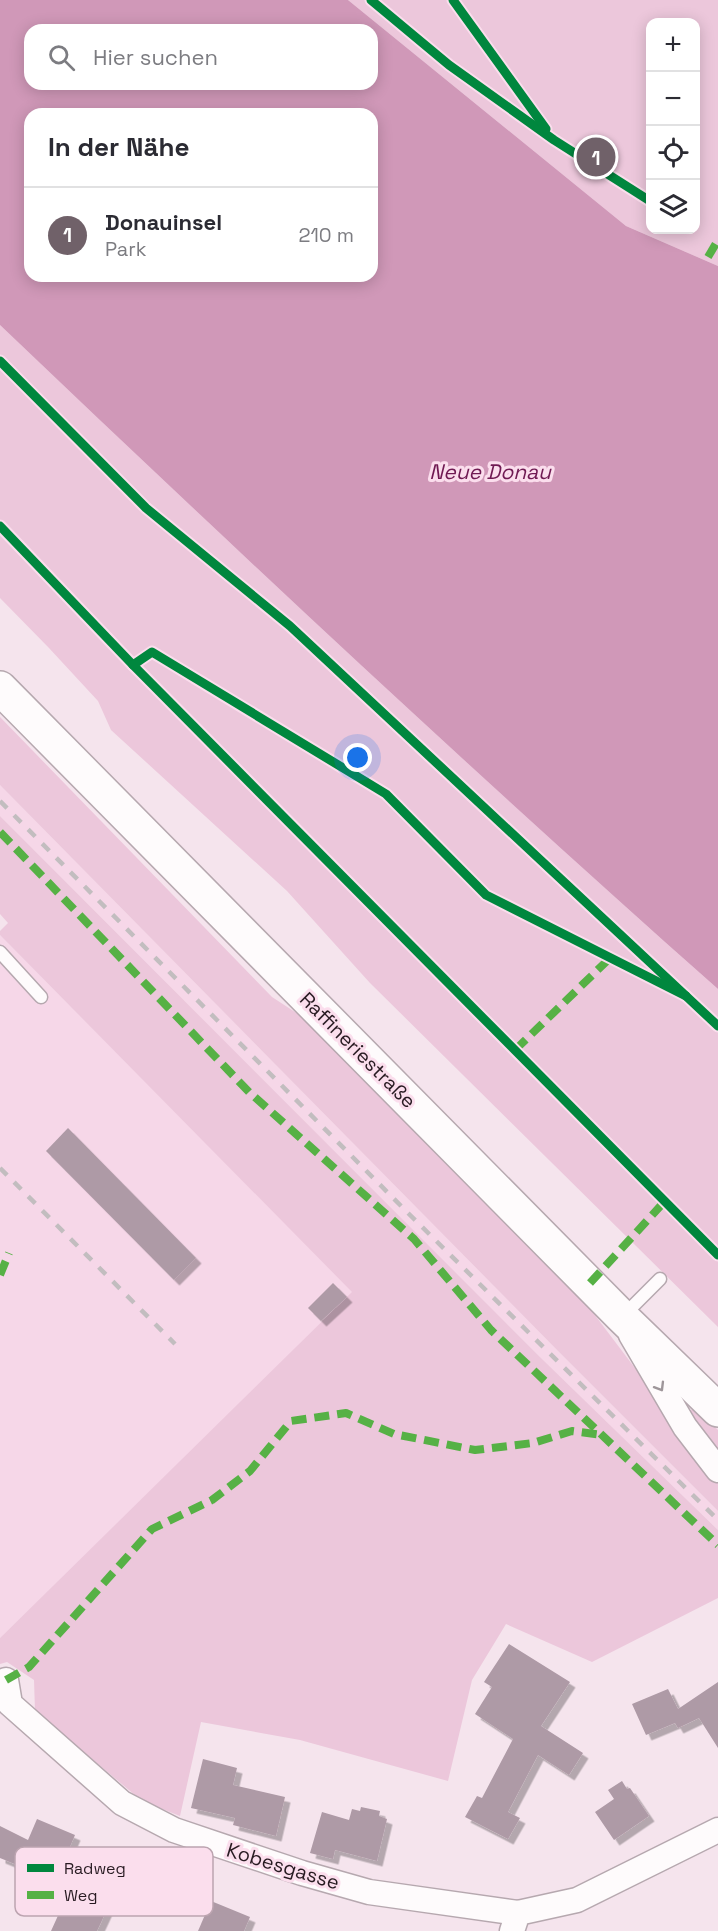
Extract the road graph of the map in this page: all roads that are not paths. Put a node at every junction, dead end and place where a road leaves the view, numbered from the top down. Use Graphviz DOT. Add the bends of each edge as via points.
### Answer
graph roads {
  1 [pos="0,688"];
  2 [pos="0,952"];
  3 [pos="41,997"];
  4 [pos="660,1279"];
  5 [pos="622,1317"];
  6 [pos="718,1410"];
  7 [pos="718,1470"];
  8 [pos="6,1680"];
  9 [pos="718,1830"];
  10 [pos="515,1922"];
  1 -- 5 [label="main road, Raffineriestraße"];
  2 -- 3 [label="lane"];
  4 -- 5 [label="lane"];
  5 -- 6 [label="main road, Raffineriestraße"];
  5 -- 7 [label="street, one-way" via="685,1427"];
  8 -- 10 [label="street, Kobesgasse" via="10,1704 122,1803 174,1830 369,1892"];
  9 -- 10 [label="street" via="577,1900"];
}
